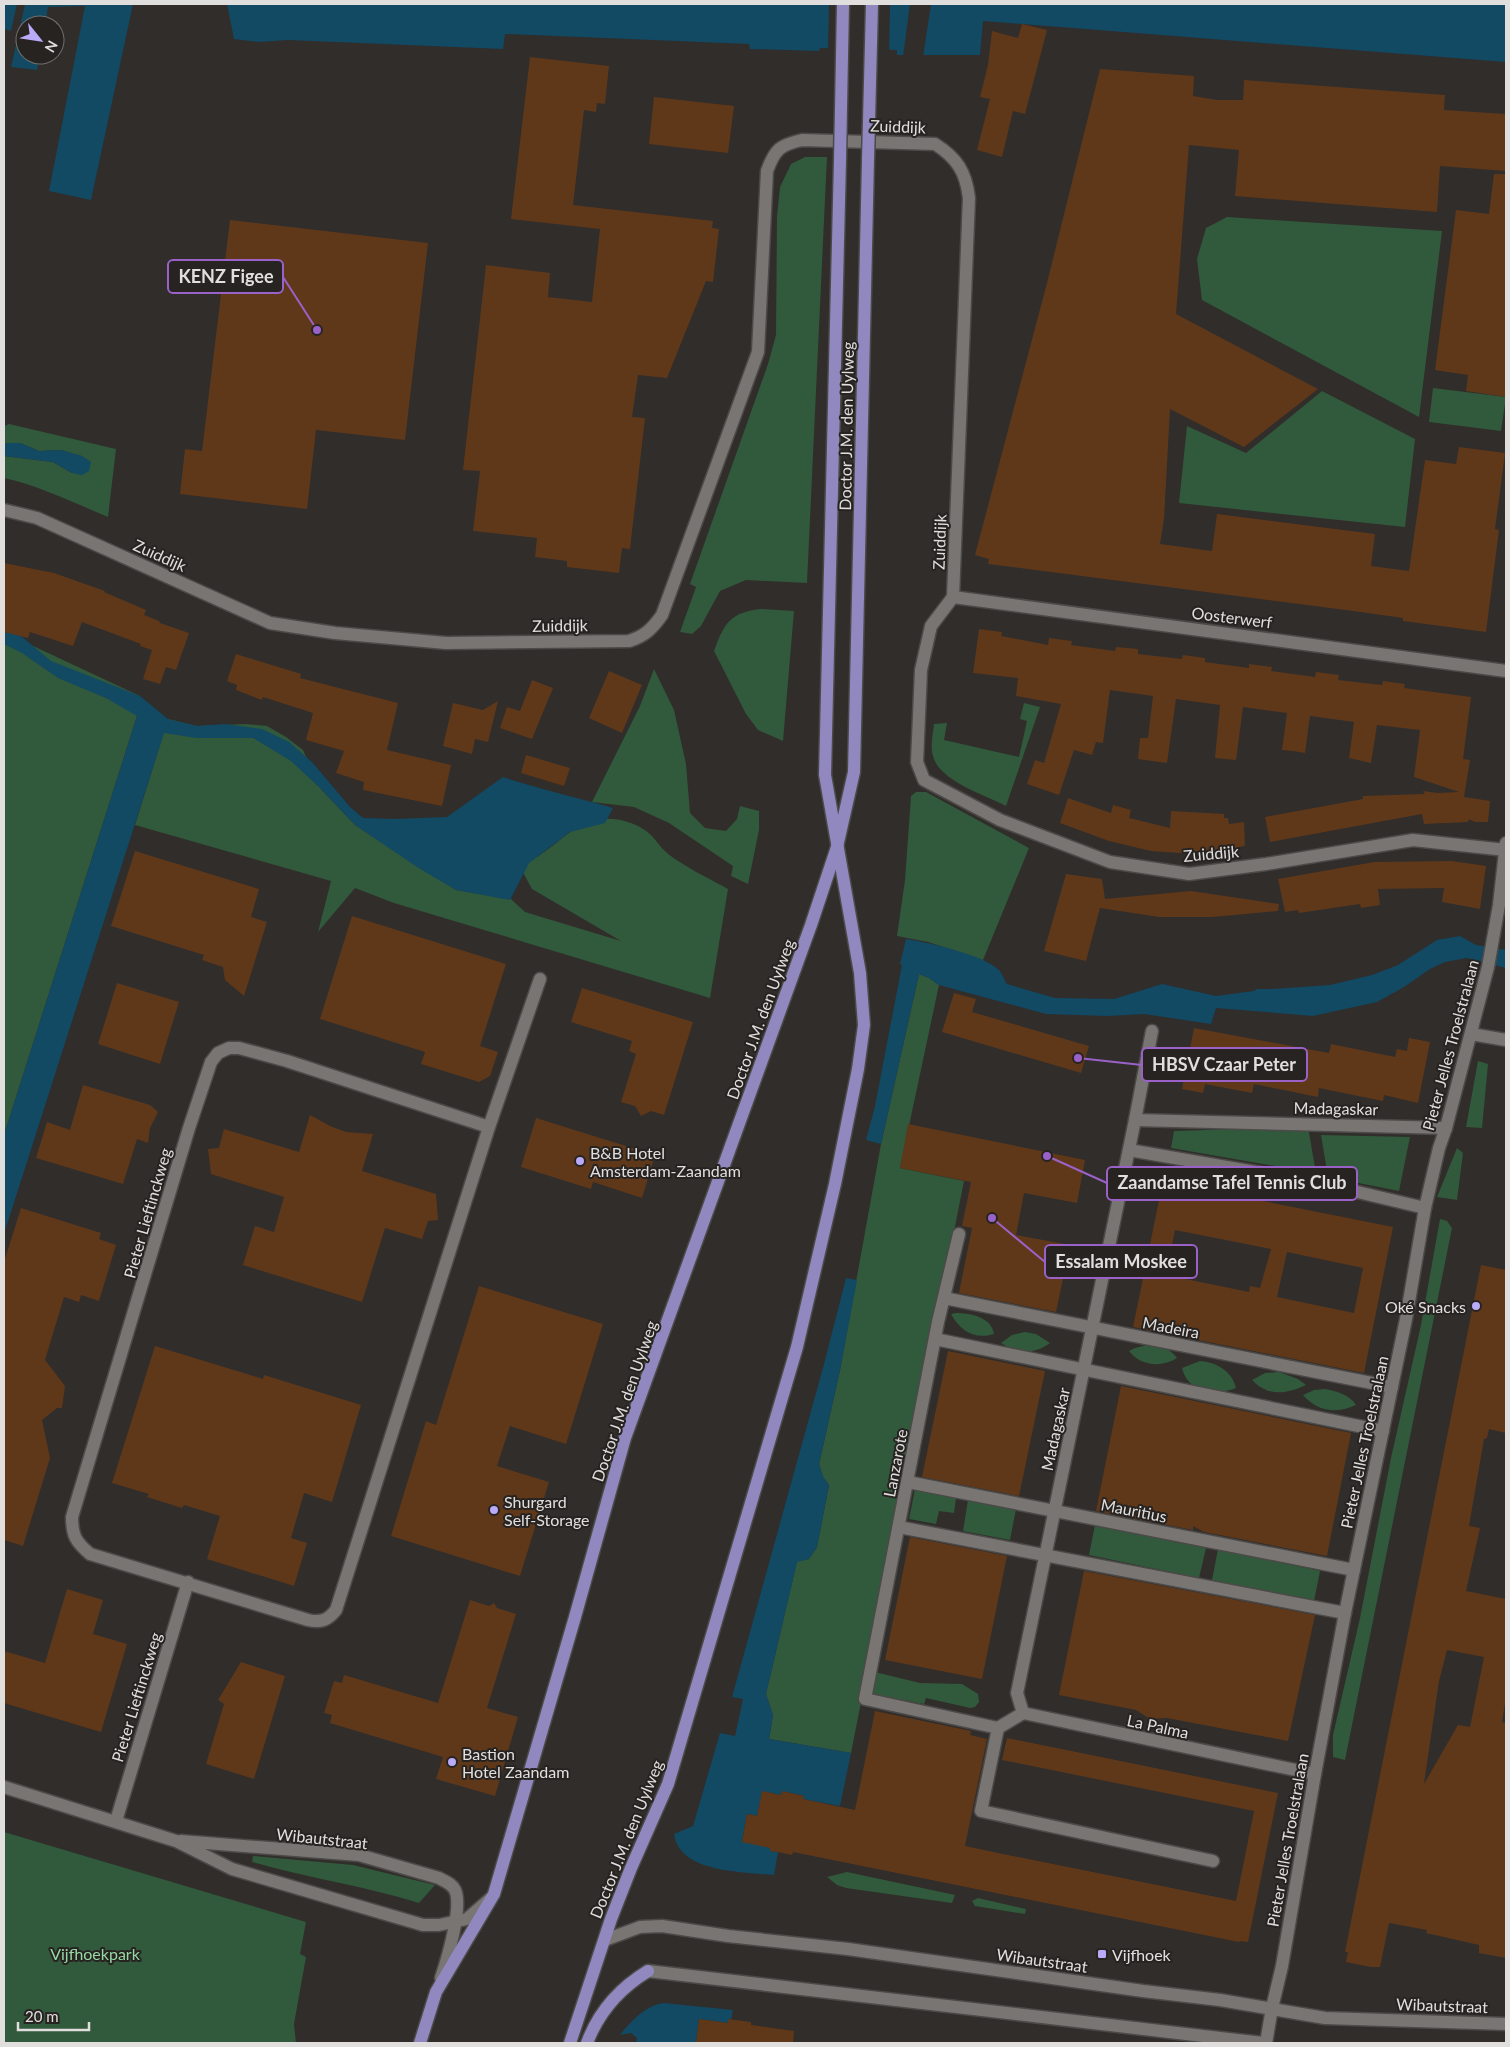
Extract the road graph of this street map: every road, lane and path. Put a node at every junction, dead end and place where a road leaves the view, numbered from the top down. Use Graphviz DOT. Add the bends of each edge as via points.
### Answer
graph roads {
  1 [pos="843,4"];
  2 [pos="872,4"];
  3 [pos="4,510"];
  4 [pos="953,597"];
  5 [pos="1506,671"];
  6 [pos="837,846"];
  7 [pos="1506,848"];
  8 [pos="540,979"];
  9 [pos="1152,1031"];
  10 [pos="1471,1034"];
  11 [pos="1506,1040"];
  12 [pos="1135,1120"];
  13 [pos="489,1127"];
  14 [pos="1446,1128"];
  15 [pos="1129,1150"];
  16 [pos="1425,1208"];
  17 [pos="959,1234"];
  18 [pos="944,1298"];
  19 [pos="1092,1328"];
  20 [pos="936,1339"];
  21 [pos="1084,1368"];
  22 [pos="1392,1386"];
  23 [pos="1383,1430"];
  24 [pos="908,1482"];
  25 [pos="1055,1511"];
  26 [pos="899,1527"];
  27 [pos="1046,1555"];
  28 [pos="1354,1570"];
  29 [pos="188,1582"];
  30 [pos="1346,1613"];
  31 [pos="1023,1713"];
  32 [pos="998,1728"];
  33 [pos="1315,1774"];
  34 [pos="4,1787"];
  35 [pos="116,1821"];
  36 [pos="176,1841"];
  37 [pos="1213,1861"];
  38 [pos="494,1894"];
  39 [pos="455,1923"];
  40 [pos="605,1940"];
  41 [pos="648,1971"];
  42 [pos="436,1992"];
  43 [pos="1272,2008"];
  44 [pos="1506,2024"];
  45 [pos="420,2043"];
  46 [pos="570,2043"];
  47 [pos="587,2043"];
  48 [pos="1264,2043"];
  1 -- 6 [label="main road, Doctor J.M. den Uylweg, bridge" via="825,775"];
  2 -- 6 [label="main road, Doctor J.M. den Uylweg, bridge" via="854,772"];
  3 -- 4 [label="street, Zuiddijk" via="36,518 270,623 335,633 446,643 629,640 642,637 652,630 662,615 758,352 768,171 773,155 784,144 802,140 928,143 949,152 961,168 969,198"];
  4 -- 5 [label="street, Oosterwerf"];
  4 -- 7 [label="street, Zuiddijk" via="931,626 921,670 917,762 924,780 1000,820 1110,862 1189,874 1413,840"];
  6 -- 38 [label="main road, Doctor J.M. den Uylweg" via="625,1438"];
  6 -- 40 [label="main road, Doctor J.M. den Uylweg" via="860,974 864,1025 835,1184 797,1347 668,1784 631,1868"];
  7 -- 10 [label="street, Pieter Jelles Troelstralaan" via="1488,967"];
  8 -- 13 [label="street, Pieter Lieftinckweg"];
  9 -- 12 [label="street, Madagaskar"];
  10 -- 11 [label="street"];
  10 -- 14 [label="street, Pieter Jelles Troelstralaan"];
  12 -- 14 [label="street, Madagaskar"];
  12 -- 15 [label="street, Madagaskar"];
  13 -- 29 [label="street, Pieter Lieftinckweg" via="336,1610 329,1619 318,1622"];
  13 -- 29 [label="street, Pieter Lieftinckweg" via="239,1048 228,1048 218,1053 211,1062 72,1517 72,1531 90,1554"];
  14 -- 16 [label="street, Pieter Jelles Troelstralaan"];
  15 -- 16 [label="street" via="1324,1184"];
  15 -- 19 [label="street, Madagaskar"];
  16 -- 22 [label="street, Pieter Jelles Troelstralaan"];
  17 -- 18 [label="street, Lanzarote"];
  18 -- 19 [label="street, Madeira"];
  18 -- 20 [label="street, Lanzarote"];
  19 -- 21 [label="street, Madagaskar"];
  19 -- 22 [label="street, Madeira"];
  20 -- 21 [label="street"];
  20 -- 24 [label="street, Lanzarote"];
  21 -- 23 [label="street"];
  21 -- 25 [label="street, Madagaskar"];
  22 -- 23 [label="street, Pieter Jelles Troelstralaan"];
  23 -- 28 [label="street, Pieter Jelles Troelstralaan"];
  24 -- 25 [label="street, Mauritius"];
  24 -- 26 [label="street, Lanzarote"];
  25 -- 27 [label="street, Madagaskar"];
  25 -- 28 [label="street, Mauritius"];
  26 -- 27 [label="street"];
  26 -- 32 [label="street, Lanzarote" via="865,1699"];
  27 -- 30 [label="street"];
  27 -- 31 [label="street, Madagaskar" via="1017,1693"];
  28 -- 30 [label="street, Pieter Jelles Troelstralaan"];
  29 -- 35 [label="street, Pieter Lieftinckweg"];
  30 -- 33 [label="street, Pieter Jelles Troelstralaan"];
  31 -- 32 [label="street"];
  31 -- 33 [label="street, La Palma"];
  32 -- 37 [label="street" via="981,1811"];
  33 -- 43 [label="street, Pieter Jelles Troelstralaan"];
  34 -- 35 [label="street, Wibautstraat"];
  35 -- 36 [label="street, Wibautstraat"];
  36 -- 39 [label="street, Wibautstraat" via="232,1869 354,1905 423,1925"];
  36 -- 39 [label="street, Wibautstraat" via="359,1855 439,1878 451,1884 457,1896"];
  38 -- 39 [label="street, Wibautstraat" via="467,1920"];
  38 -- 42 [label="main road, Doctor J.M. den Uylweg"];
  39 -- 42 [label="street, Wibautstraat"];
  40 -- 43 [label="street, Wibautstraat" via="640,1927 662,1926"];
  40 -- 46 [label="main road, Doctor J.M. den Uylweg"];
  41 -- 47 [label="main road" via="630,1982 611,2002 593,2027"];
  41 -- 48 [label="street"];
  42 -- 45 [label="main road, Doctor J.M. den Uylweg"];
  43 -- 44 [label="street, Wibautstraat" via="1325,2018"];
  43 -- 48 [label="street, Pieter Jelles Troelstralaan"];
}
